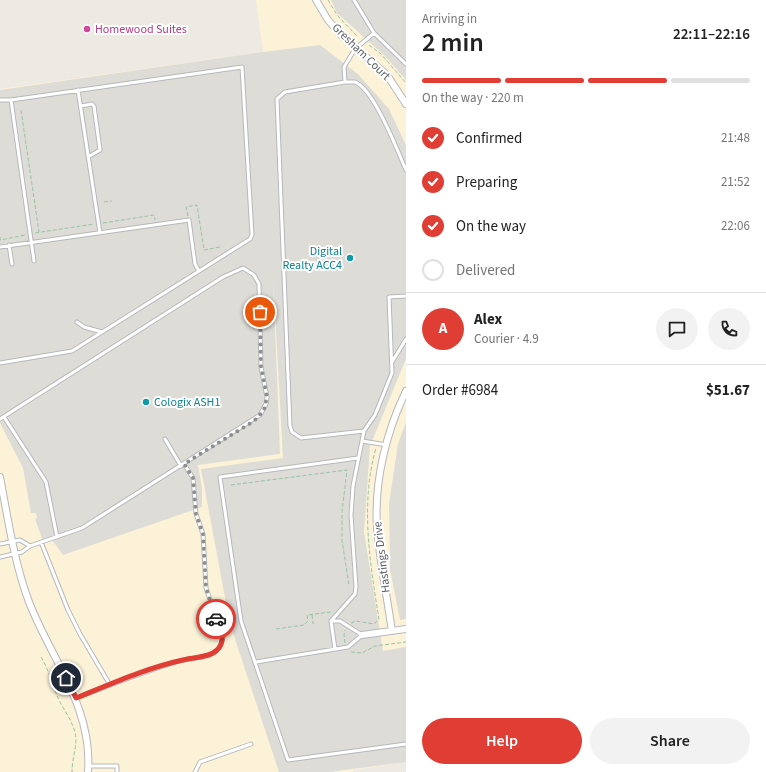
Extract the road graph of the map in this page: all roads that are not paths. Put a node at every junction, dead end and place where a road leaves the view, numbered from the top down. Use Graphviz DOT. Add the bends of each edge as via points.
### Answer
graph roads {
  1 [pos="316,0"];
  2 [pos="354,0"];
  3 [pos="374,33"];
  4 [pos="355,49"];
  5 [pos="406,64"];
  6 [pos="346,82"];
  7 [pos="78,90"];
  8 [pos="0,100"];
  9 [pos="11,100"];
  10 [pos="406,104"];
  11 [pos="81,106"];
  12 [pos="88,157"];
  13 [pos="406,170"];
  14 [pos="100,233"];
  15 [pos="32,242"];
  16 [pos="9,245"];
  17 [pos="0,247"];
  18 [pos="34,261"];
  19 [pos="12,264"];
  20 [pos="199,271"];
  21 [pos="406,296"];
  22 [pos="77,322"];
  23 [pos="102,332"];
  24 [pos="406,338"];
  25 [pos="392,362"];
  26 [pos="0,363"];
  27 [pos="406,391"];
  28 [pos="2,418"];
  29 [pos="364,431"];
  30 [pos="164,439"];
  31 [pos="362,441"];
  32 [pos="386,445"];
  33 [pos="358,458"];
  34 [pos="182,465"];
  35 [pos="0,477"];
  36 [pos="58,537"];
  37 [pos="12,542"];
  38 [pos="41,542"];
  39 [pos="0,544"];
  40 [pos="30,546"];
  41 [pos="15,554"];
  42 [pos="0,557"];
  43 [pos="331,622"];
  44 [pos="406,629"];
  45 [pos="392,631"];
  46 [pos="362,635"];
  47 [pos="335,649"];
  48 [pos="256,662"];
  49 [pos="110,684"];
  50 [pos="76,698"];
  51 [pos="251,744"];
  52 [pos="406,744"];
  53 [pos="88,769"];
  54 [pos="117,772"];
  55 [pos="195,772"];
  1 -- 4 [label="street, Gresham Court" via="328,20"];
  2 -- 3 [label="lane"];
  3 -- 4 [label="lane"];
  3 -- 5 [label="lane"];
  4 -- 6 [label="lane" via="344,67"];
  4 -- 10 [label="street, Gresham Court" via="383,71"];
  6 -- 13 [label="lane" via="355,82 376,106"];
  6 -- 29 [label="lane" via="285,92 277,99 290,426 292,432 301,438"];
  7 -- 9 [label="lane"];
  7 -- 11 [label="lane"];
  7 -- 20 [label="lane" via="242,67 252,235 250,239"];
  8 -- 9 [label="lane"];
  9 -- 15 [label="lane"];
  11 -- 12 [label="lane"];
  11 -- 12 [label="lane" via="94,106 100,150"];
  12 -- 14 [label="lane"];
  14 -- 15 [label="lane"];
  14 -- 20 [label="lane" via="189,220 195,264"];
  15 -- 16 [label="lane"];
  15 -- 18 [label="lane"];
  16 -- 17 [label="lane"];
  16 -- 19 [label="lane"];
  20 -- 23 [label="lane"];
  21 -- 25 [label="lane" via="389,297"];
  22 -- 23 [label="lane" via="84,327"];
  23 -- 26 [label="lane" via="72,351"];
  24 -- 25 [label="lane"];
  25 -- 29 [label="lane" via="392,373 375,415"];
  27 -- 32 [label="street, Hastings Drive"];
  28 -- 34 [label="lane" via="223,277 243,268 254,275 260,284 261,367 266,404 254,421"];
  28 -- 36 [label="lane" via="46,482"];
  29 -- 31 [label="lane"];
  30 -- 34 [label="lane"];
  31 -- 32 [label="lane"];
  31 -- 33 [label="lane"];
  32 -- 45 [label="street, Hastings Drive" via="380,477 377,528"];
  33 -- 43 [label="lane" via="351,515 355,594"];
  33 -- 48 [label="lane" via="220,477 241,620"];
  34 -- 36 [label="lane" via="82,528"];
  34 -- 49 [label="lane" via="193,478 196,514 203,534 206,588 223,637 222,643 219,649 210,655 182,660"];
  35 -- 37 [label="street"];
  36 -- 38 [label="lane"];
  37 -- 39 [label="lane"];
  37 -- 40 [label="lane" via="20,540"];
  37 -- 41 [label="street"];
  38 -- 40 [label="lane"];
  38 -- 49 [label="lane" via="74,622"];
  40 -- 41 [label="lane"];
  41 -- 42 [label="lane"];
  41 -- 50 [label="street" via="33,612"];
  43 -- 46 [label="lane" via="340,621"];
  43 -- 47 [label="lane"];
  44 -- 45 [label="street"];
  45 -- 46 [label="street"];
  46 -- 47 [label="lane" via="348,647"];
  47 -- 48 [label="lane"];
  48 -- 52 [label="lane" via="288,760"];
  49 -- 50 [label="lane"];
  50 -- 53 [label="street" via="87,737"];
  51 -- 55 [label="lane" via="200,762"];
  53 -- 54 [label="lane" via="117,766"];
}
